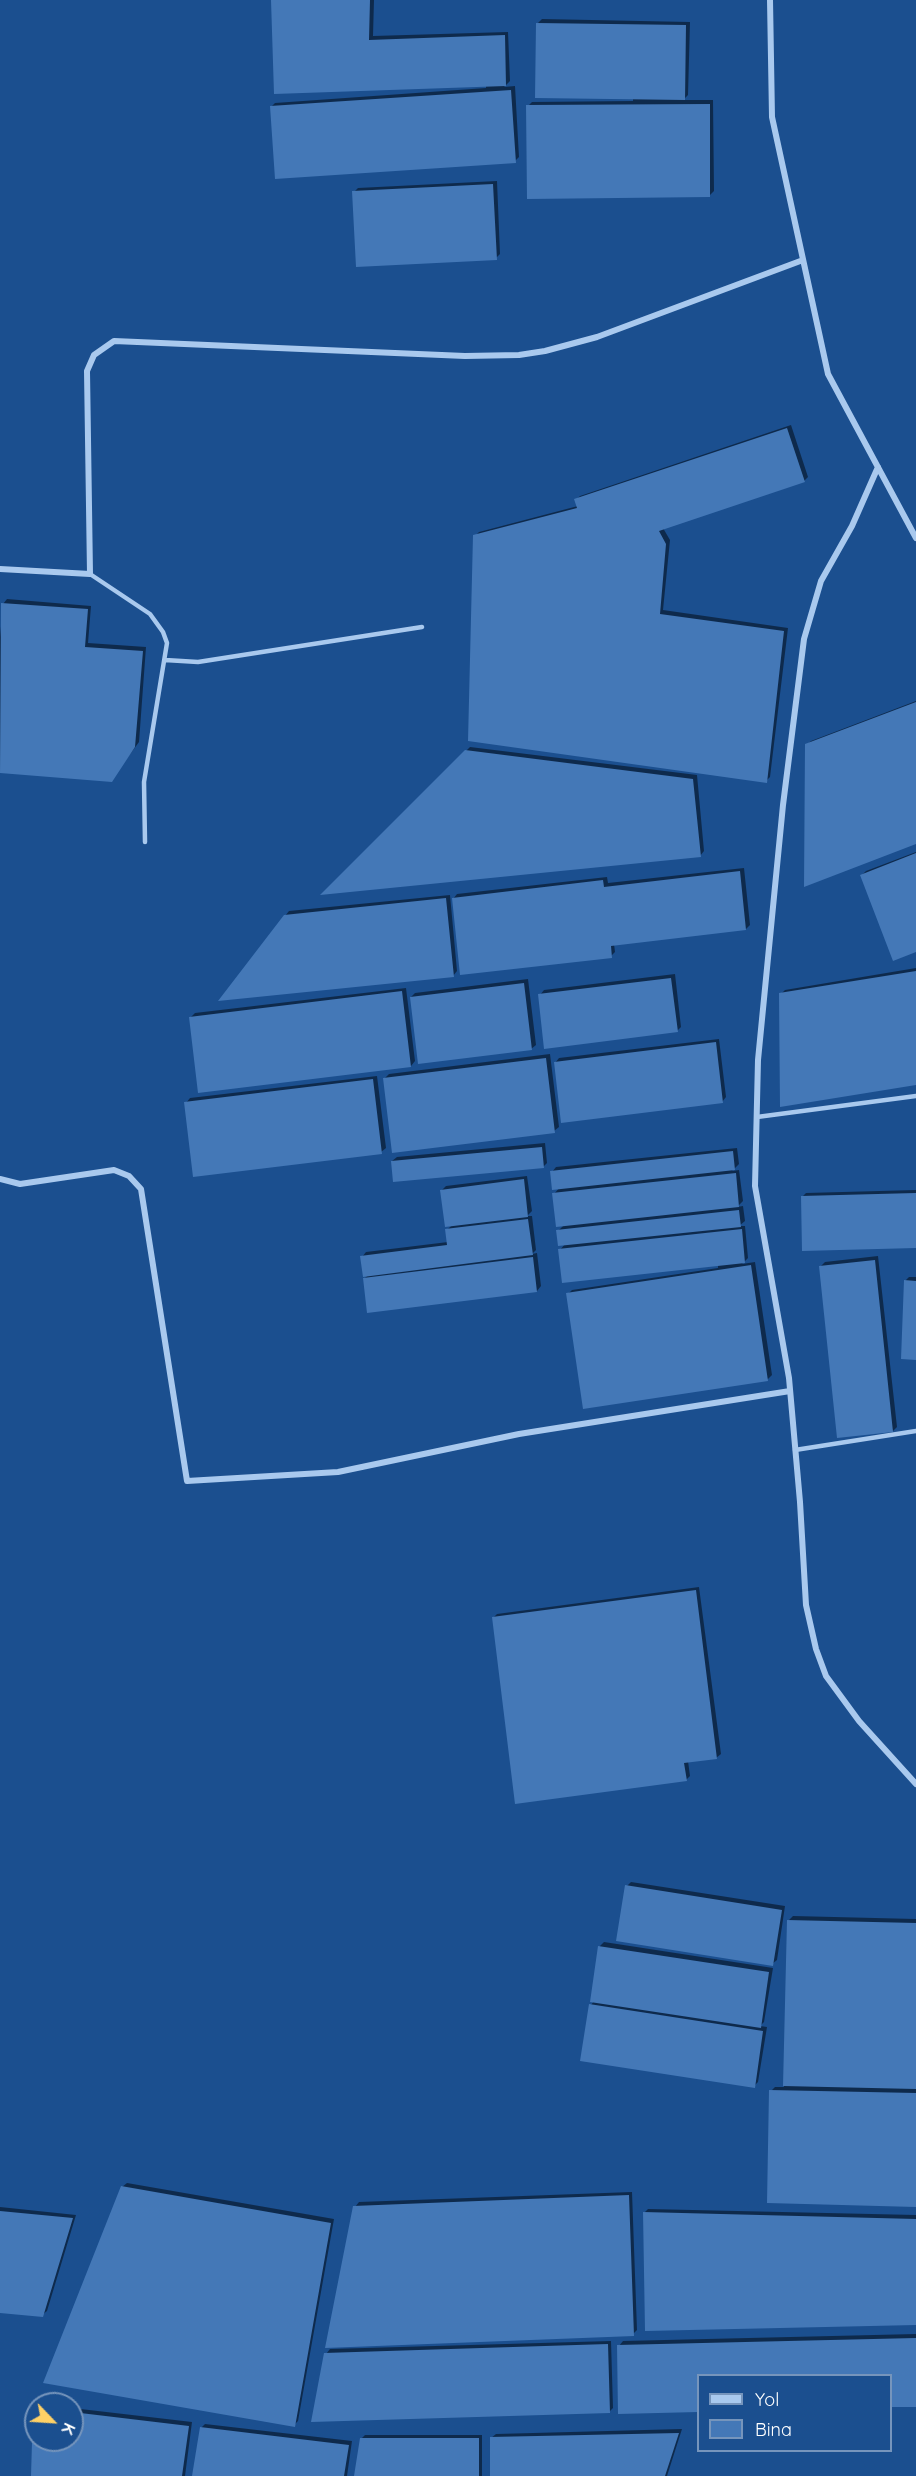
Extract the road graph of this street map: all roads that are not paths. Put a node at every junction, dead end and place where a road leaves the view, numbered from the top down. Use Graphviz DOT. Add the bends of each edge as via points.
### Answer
graph roads {
  1 [pos="770,0"];
  2 [pos="803,260"];
  3 [pos="878,467"];
  4 [pos="916,538"];
  5 [pos="0,569"];
  6 [pos="90,574"];
  7 [pos="422,627"];
  8 [pos="165,660"];
  9 [pos="145,842"];
  10 [pos="916,1096"];
  11 [pos="757,1117"];
  12 [pos="0,1179"];
  13 [pos="790,1391"];
  14 [pos="916,1431"];
  15 [pos="795,1450"];
  16 [pos="916,1784"];
  1 -- 2 [label="street" via="772,117"];
  2 -- 3 [label="street" via="828,374"];
  2 -- 6 [label="street" via="597,338 519,355 114,341 106,344 93,355 87,371"];
  3 -- 4 [label="street"];
  3 -- 11 [label="street" via="852,526 821,581 804,639 758,1060"];
  5 -- 6 [label="street"];
  6 -- 8 [label="lane" via="158,622 167,643"];
  7 -- 8 [label="lane" via="198,662"];
  8 -- 9 [label="lane" via="144,782"];
  10 -- 11 [label="lane"];
  11 -- 13 [label="street" via="755,1186"];
  12 -- 13 [label="street" via="20,1184 114,1170 129,1176 141,1189 187,1481 338,1472 519,1434"];
  13 -- 15 [label="street"];
  14 -- 15 [label="lane"];
  15 -- 16 [label="street" via="806,1605 826,1676 859,1721"];
}
